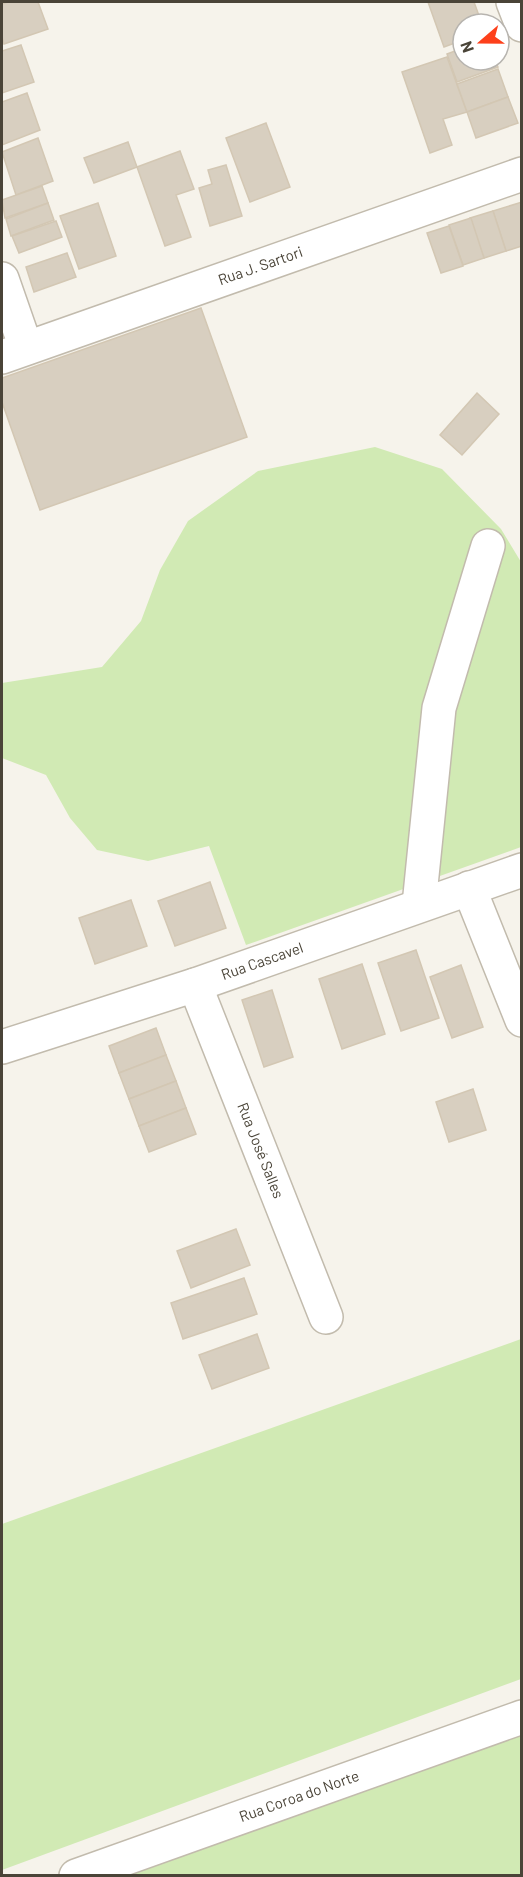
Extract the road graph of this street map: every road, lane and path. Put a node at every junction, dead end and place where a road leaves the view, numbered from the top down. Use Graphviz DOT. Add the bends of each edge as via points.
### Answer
graph roads {
  1 [pos="513,2"];
  2 [pos="522,25"];
  3 [pos="522,174"];
  4 [pos="2,279"];
  5 [pos="14,352"];
  6 [pos="488,546"];
  7 [pos="522,870"];
  8 [pos="469,888"];
  9 [pos="419,906"];
  10 [pos="195,985"];
  11 [pos="522,1020"];
  12 [pos="2,1047"];
  13 [pos="326,1317"];
  14 [pos="522,1717"];
  15 [pos="76,1875"];
  1 -- 2 [label="street"];
  3 -- 5 [label="street, Rua J. Sartori"];
  4 -- 5 [label="street"];
  6 -- 9 [label="street" via="439,708"];
  7 -- 8 [label="street, Rua Cascavel"];
  8 -- 9 [label="street, Rua Cascavel"];
  8 -- 11 [label="street"];
  9 -- 10 [label="street, Rua Cascavel"];
  10 -- 12 [label="street, Rua Cascavel"];
  10 -- 13 [label="street, Rua José Salles"];
  14 -- 15 [label="street, Rua Coroa do Norte"];
}
